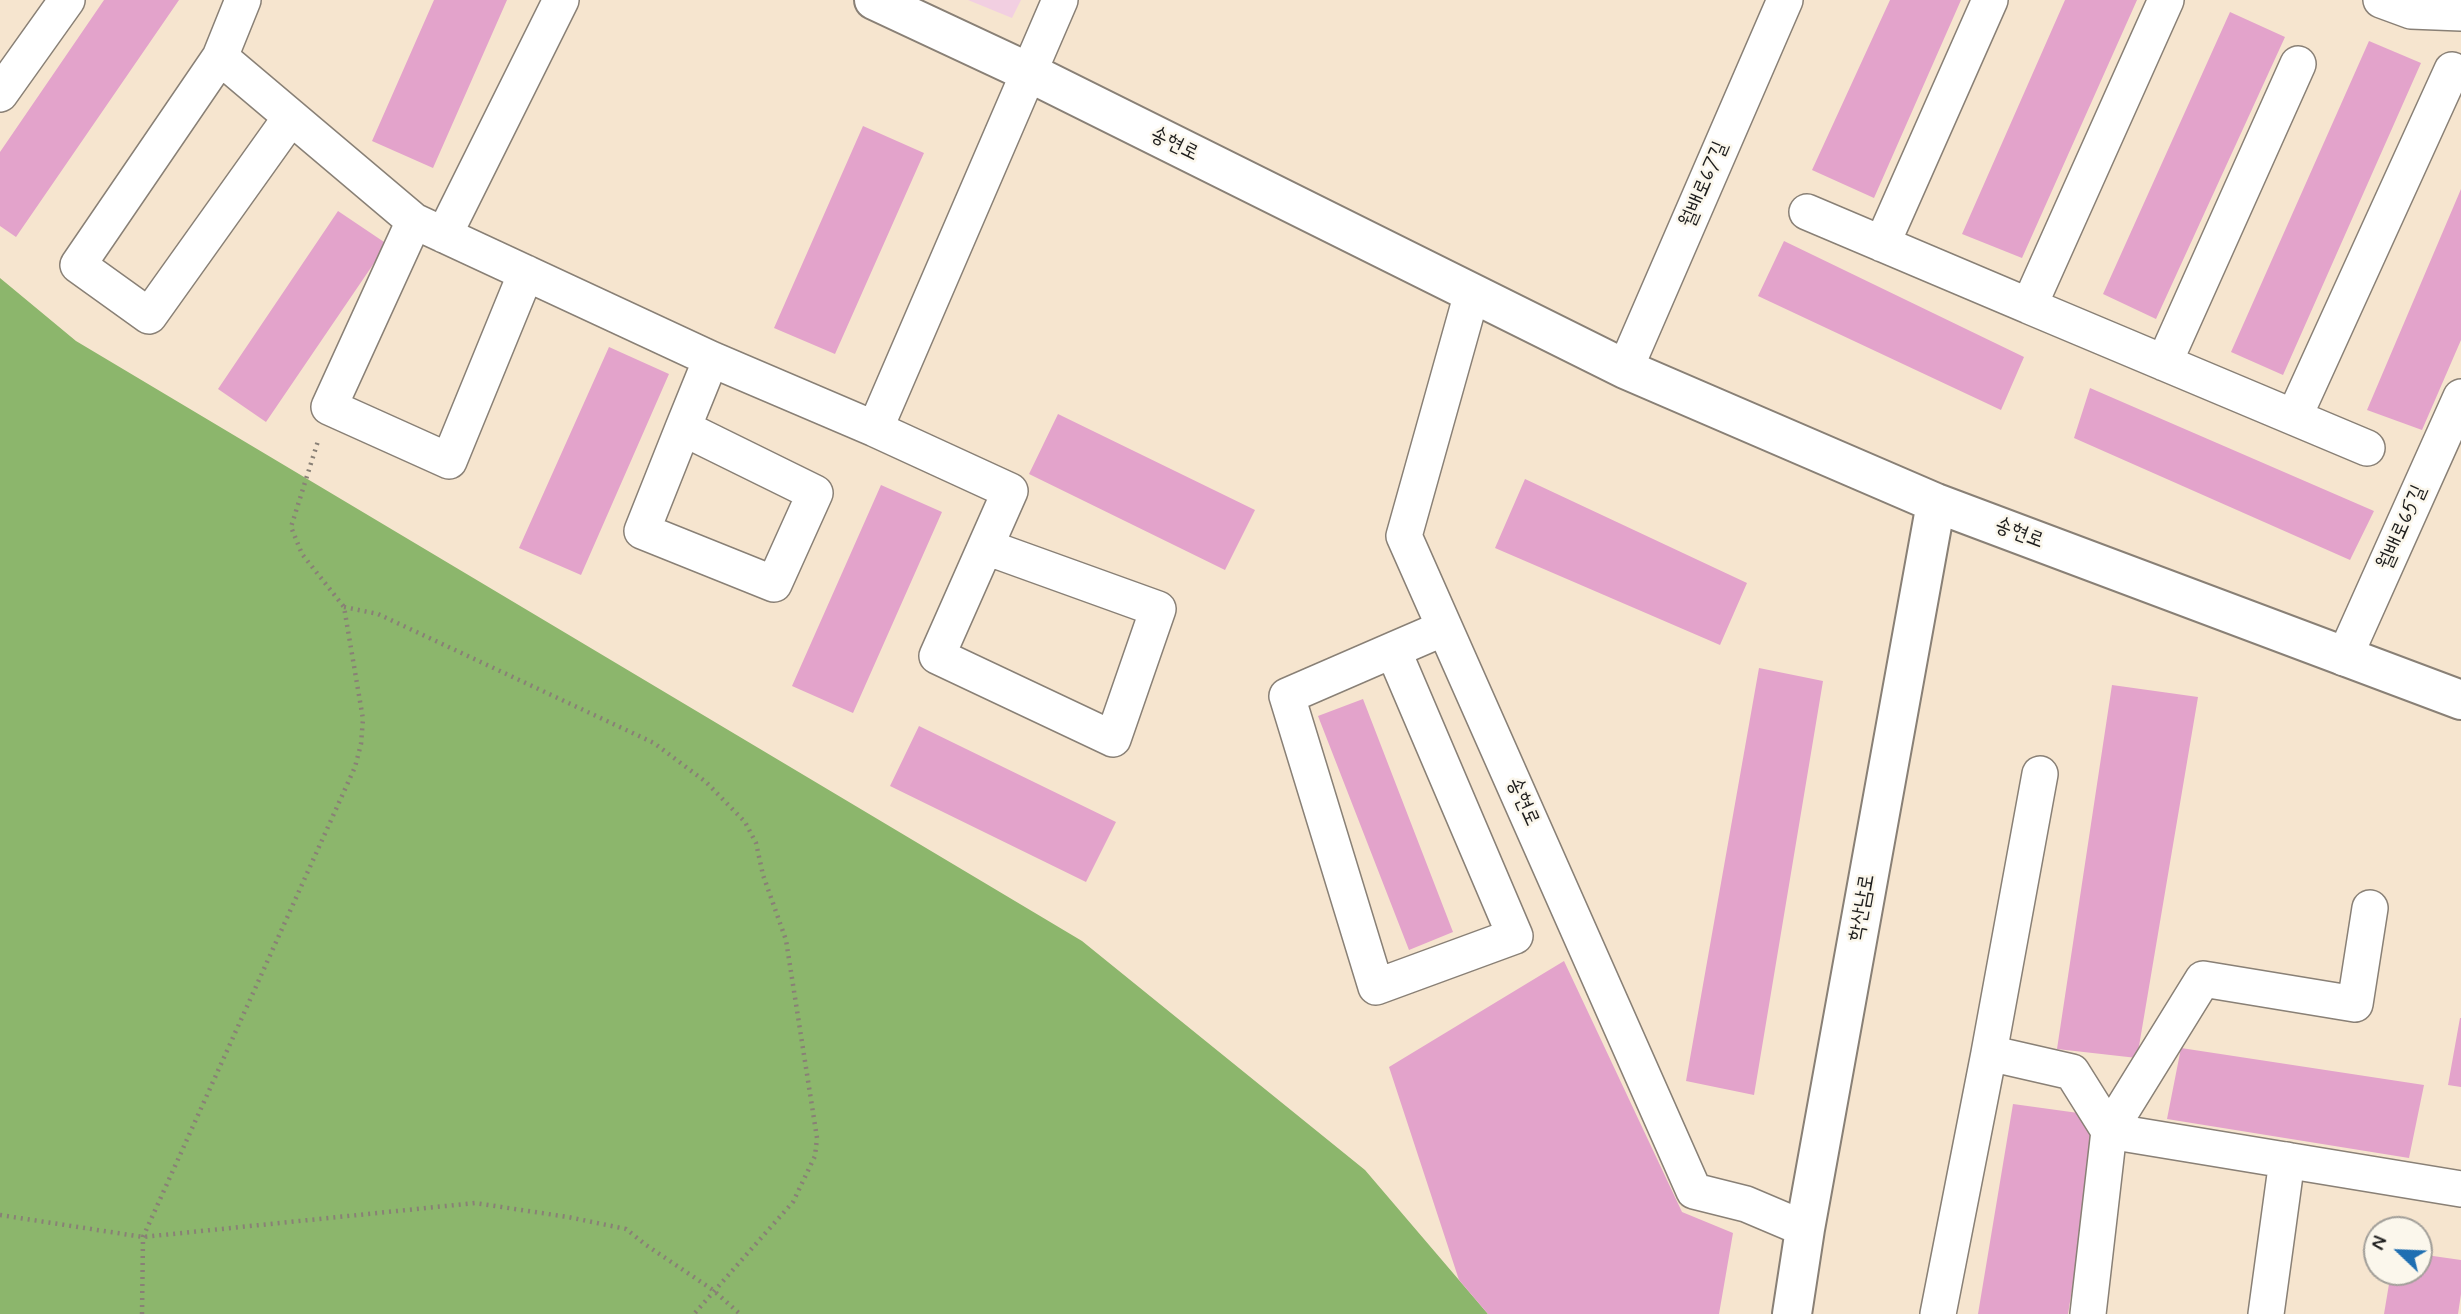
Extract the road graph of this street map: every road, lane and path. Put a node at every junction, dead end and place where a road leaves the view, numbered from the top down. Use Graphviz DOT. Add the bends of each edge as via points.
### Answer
graph roads {
  1 [pos="67,0"];
  2 [pos="243,0"];
  3 [pos="561,0"];
  4 [pos="874,0"];
  5 [pos="1060,0"];
  6 [pos="1785,0"];
  7 [pos="1990,0"];
  8 [pos="2166,0"];
  9 [pos="2381,0"];
  10 [pos="2461,13"];
  11 [pos="220,57"];
  12 [pos="2298,64"];
  13 [pos="2452,69"];
  14 [pos="1028,72"];
  15 [pos="0,94"];
  16 [pos="291,117"];
  17 [pos="1807,212"];
  18 [pos="429,228"];
  19 [pos="1882,244"];
  20 [pos="526,273"];
  21 [pos="1472,293"];
  22 [pos="2029,306"];
  23 [pos="711,359"];
  24 [pos="2164,363"];
  25 [pos="1625,369"];
  26 [pos="2461,397"];
  27 [pos="329,407"];
  28 [pos="2294,417"];
  29 [pos="683,428"];
  30 [pos="874,429"];
  31 [pos="2367,448"];
  32 [pos="1936,503"];
  33 [pos="986,547"];
  34 [pos="344,607"];
  35 [pos="1444,628"];
  36 [pos="1393,650"];
  37 [pos="2344,658"];
  38 [pos="2461,700"];
  39 [pos="2040,774"];
  40 [pos="2370,908"];
  41 [pos="1989,1053"];
  42 [pos="2109,1130"];
  43 [pos="2287,1160"];
  44 [pos="2461,1189"];
  45 [pos="0,1215"];
  46 [pos="1805,1230"];
  47 [pos="143,1237"];
  48 [pos="713,1290"];
  49 [pos="142,1314"];
  50 [pos="694,1314"];
  51 [pos="740,1314"];
  52 [pos="1792,1314"];
  53 [pos="1938,1314"];
  54 [pos="2088,1314"];
  55 [pos="2266,1314"];
  1 -- 15 [label="street"];
  2 -- 11 [label="street"];
  3 -- 18 [label="street"];
  4 -- 14 [label="main road, 송현로"];
  5 -- 14 [label="street"];
  6 -- 25 [label="street, 월배로67길"];
  7 -- 19 [label="street"];
  8 -- 22 [label="street"];
  9 -- 10 [label="street" via="2411,11"];
  11 -- 16 [label="street"];
  11 -- 16 [label="street" via="78,264 149,316"];
  12 -- 24 [label="street"];
  13 -- 28 [label="street"];
  14 -- 21 [label="main road, 송현로"];
  14 -- 30 [label="street"];
  16 -- 18 [label="street"];
  17 -- 19 [label="street"];
  18 -- 20 [label="street"];
  18 -- 27 [label="street"];
  19 -- 22 [label="street"];
  20 -- 23 [label="street"];
  20 -- 27 [label="street" via="449,461"];
  21 -- 25 [label="main road, 송현로"];
  21 -- 35 [label="street, 송현로" via="1404,536"];
  22 -- 24 [label="street"];
  23 -- 29 [label="street"];
  23 -- 30 [label="street"];
  24 -- 28 [label="street"];
  25 -- 32 [label="main road, 송현로"];
  26 -- 37 [label="street, 월배로65길"];
  27 -- 34 [label="path" via="291,527 302,554"];
  28 -- 31 [label="street"];
  29 -- 29 [label="street" via="642,530 774,584 816,494"];
  30 -- 33 [label="street" via="1010,491"];
  32 -- 37 [label="main road, 송현로"];
  32 -- 46 [label="main road, 학산남로"];
  33 -- 33 [label="street" via="937,656 1113,739 1158,609"];
  34 -- 47 [label="path" via="363,719 355,768"];
  34 -- 48 [label="path" via="378,614 654,743 706,782 745,822 786,940 817,1138 815,1156 793,1202"];
  35 -- 36 [label="street"];
  35 -- 46 [label="street, 송현로" via="1693,1191 1746,1204"];
  36 -- 36 [label="street" via="1287,696 1376,987 1515,936"];
  37 -- 38 [label="main road, 송현로"];
  39 -- 41 [label="street"];
  40 -- 42 [label="street" via="2355,1004 2203,979"];
  41 -- 42 [label="street" via="2072,1072"];
  41 -- 53 [label="street"];
  42 -- 43 [label="street"];
  42 -- 54 [label="street"];
  43 -- 44 [label="street"];
  43 -- 55 [label="street"];
  45 -- 47 [label="path"];
  46 -- 52 [label="main road, 학산남로"];
  47 -- 48 [label="path" via="475,1203 626,1229"];
  47 -- 49 [label="path"];
  48 -- 50 [label="path"];
  48 -- 51 [label="path"];
}
